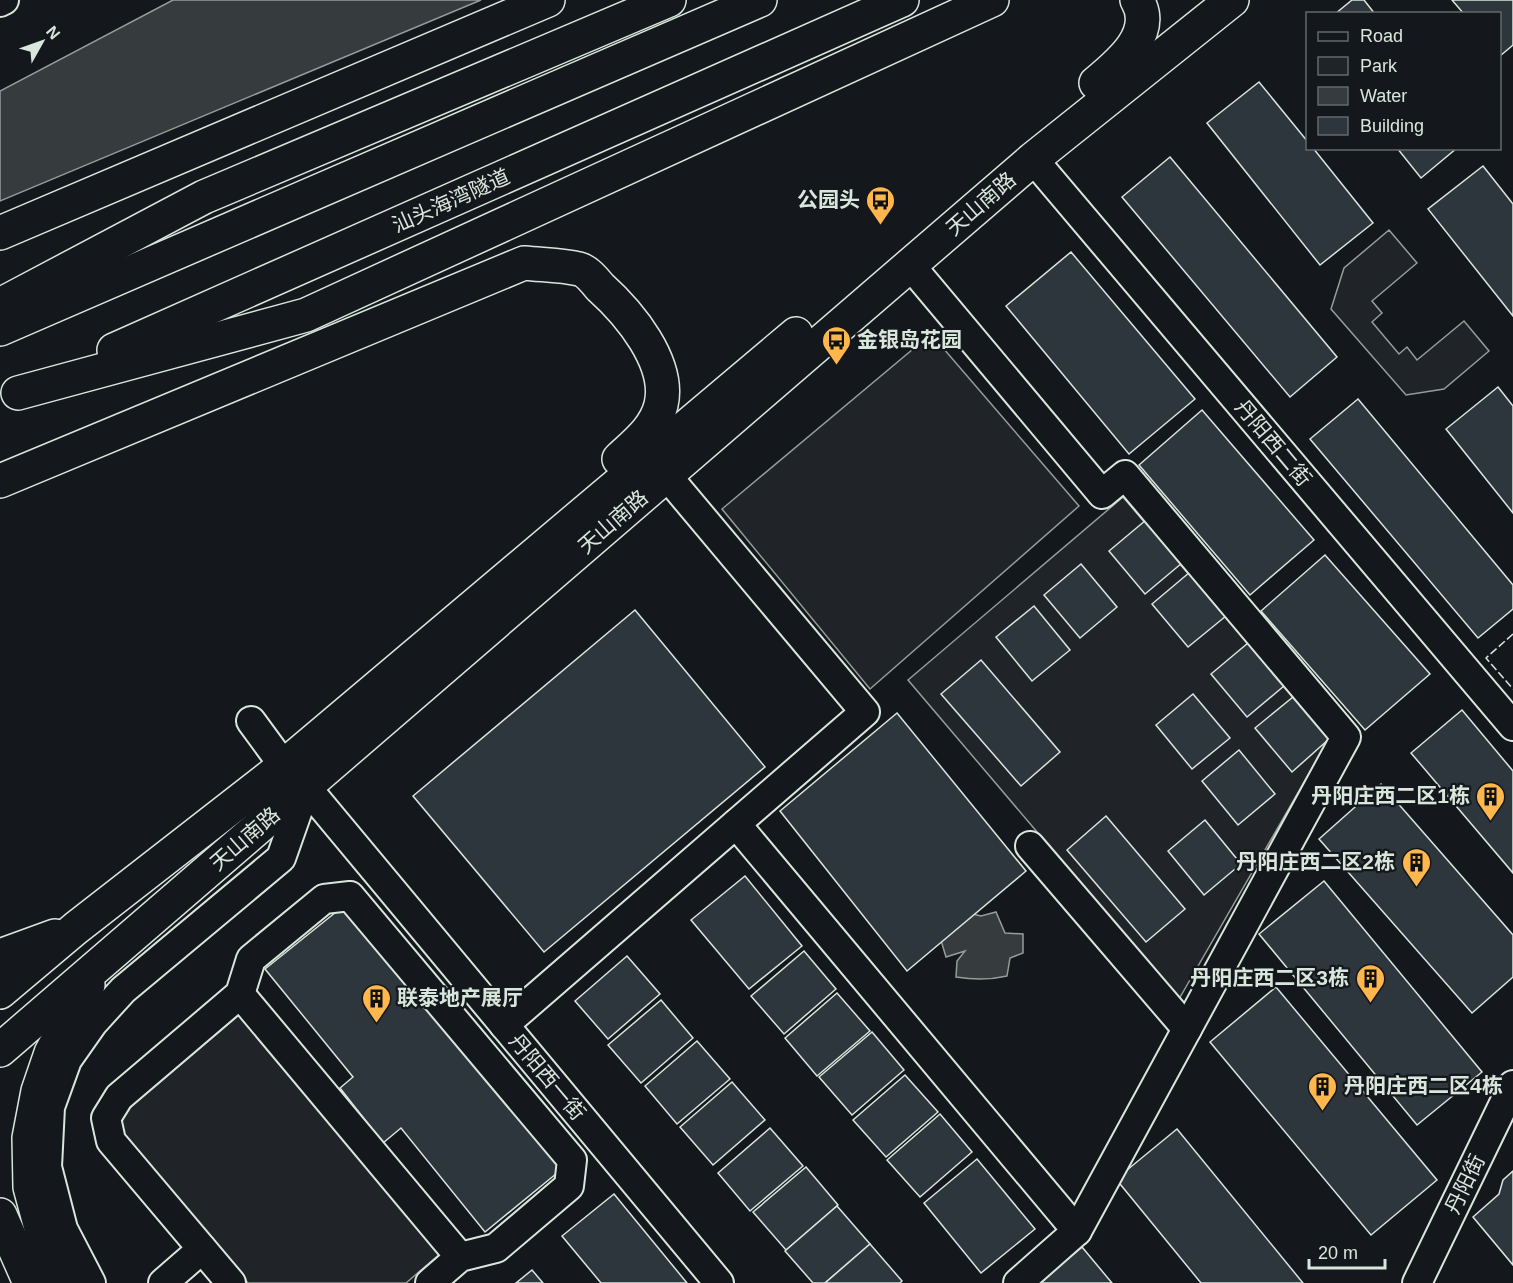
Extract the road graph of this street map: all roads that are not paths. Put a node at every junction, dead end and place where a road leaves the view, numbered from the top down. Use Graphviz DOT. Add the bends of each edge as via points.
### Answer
graph roads {
  1 [pos="548,0"];
  2 [pos="669,0"];
  3 [pos="760,0"];
  4 [pos="902,0"];
  5 [pos="992,0"];
  6 [pos="1137,0"];
  7 [pos="1232,0"];
  8 [pos="1033,159"];
  9 [pos="0,233"];
  10 [pos="910,265"];
  11 [pos="0,305"];
  12 [pos="0,329"];
  13 [pos="9,397"];
  14 [pos="667,476"];
  15 [pos="0,481"];
  16 [pos="517,569"];
  17 [pos="251,721"];
  18 [pos="1513,726"];
  19 [pos="295,776"];
  20 [pos="736,824"];
  21 [pos="1030,846"];
  22 [pos="76,928"];
  23 [pos="0,957"];
  24 [pos="106,960"];
  25 [pos="0,992"];
  26 [pos="240,994"];
  27 [pos="504,1025"];
  28 [pos="1186,1029"];
  29 [pos="0,1050"];
  30 [pos="1513,1085"];
  31 [pos="0,1215"];
  32 [pos="1077,1231"];
  33 [pos="202,1249"];
  34 [pos="460,1257"];
  35 [pos="30,1283"];
  36 [pos="61,1283"];
  37 [pos="91,1283"];
  38 [pos="163,1283"];
  39 [pos="231,1283"];
  40 [pos="430,1283"];
  41 [pos="719,1283"];
  42 [pos="1018,1283"];
  43 [pos="1417,1283"];
  1 -- 9 [label="main road"];
  2 -- 11 [label="main road" via="204,197"];
  3 -- 12 [label="main road"];
  4 -- 13 [label="main road, 汕头海湾隧道"];
  5 -- 13 [label="main road" via="306,315"];
  6 -- 16 [label="main road, 天山南路" via="1143,9 1142,30 1123,61"];
  7 -- 8 [label="main road, 天山南路"];
  8 -- 10 [label="main road, 天山南路"];
  8 -- 18 [label="street, 丹阳西二街"];
  10 -- 14 [label="main road, 天山南路"];
  10 -- 28 [label="street" via="1102,494 1125,475 1346,737"];
  14 -- 19 [label="main road, 天山南路"];
  14 -- 20 [label="street" via="865,712"];
  15 -- 16 [label="main road" via="524,263 582,269 614,299 655,358 663,389 660,407 647,433 557,514"];
  16 -- 19 [label="main road, 天山南路"];
  17 -- 19 [label="street, 丹阳西一街"];
  19 -- 22 [label="main road, 天山南路"];
  19 -- 24 [label="main road, 天山南路"];
  19 -- 27 [label="street, 丹阳西一街"];
  19 -- 37 [label="street" via="280,858 123,990 67,1060 50,1107 47,1167 63,1229"];
  20 -- 27 [label="street"];
  20 -- 32 [label="street"];
  21 -- 28 [label="street"];
  22 -- 23 [label="main road"];
  22 -- 25 [label="main road, 天山南路"];
  24 -- 29 [label="main road, 天山南路"];
  24 -- 36 [label="main road" via="82,992 51,1053 38,1091 29,1138 30,1187 45,1244"];
  26 -- 33 [label="street" via="119,1097 106,1118 111,1141"];
  26 -- 34 [label="street"];
  26 -- 34 [label="street" via="251,959 324,899 350,896 572,1160 569,1186 496,1248"];
  27 -- 41 [label="street, 丹阳西一街"];
  28 -- 32 [label="street"];
  30 -- 43 [label="street, 丹阳街"];
  31 -- 35 [label="main road"];
  32 -- 42 [label="street"];
  33 -- 38 [label="street"];
  33 -- 39 [label="street"];
  34 -- 40 [label="street"];
}
